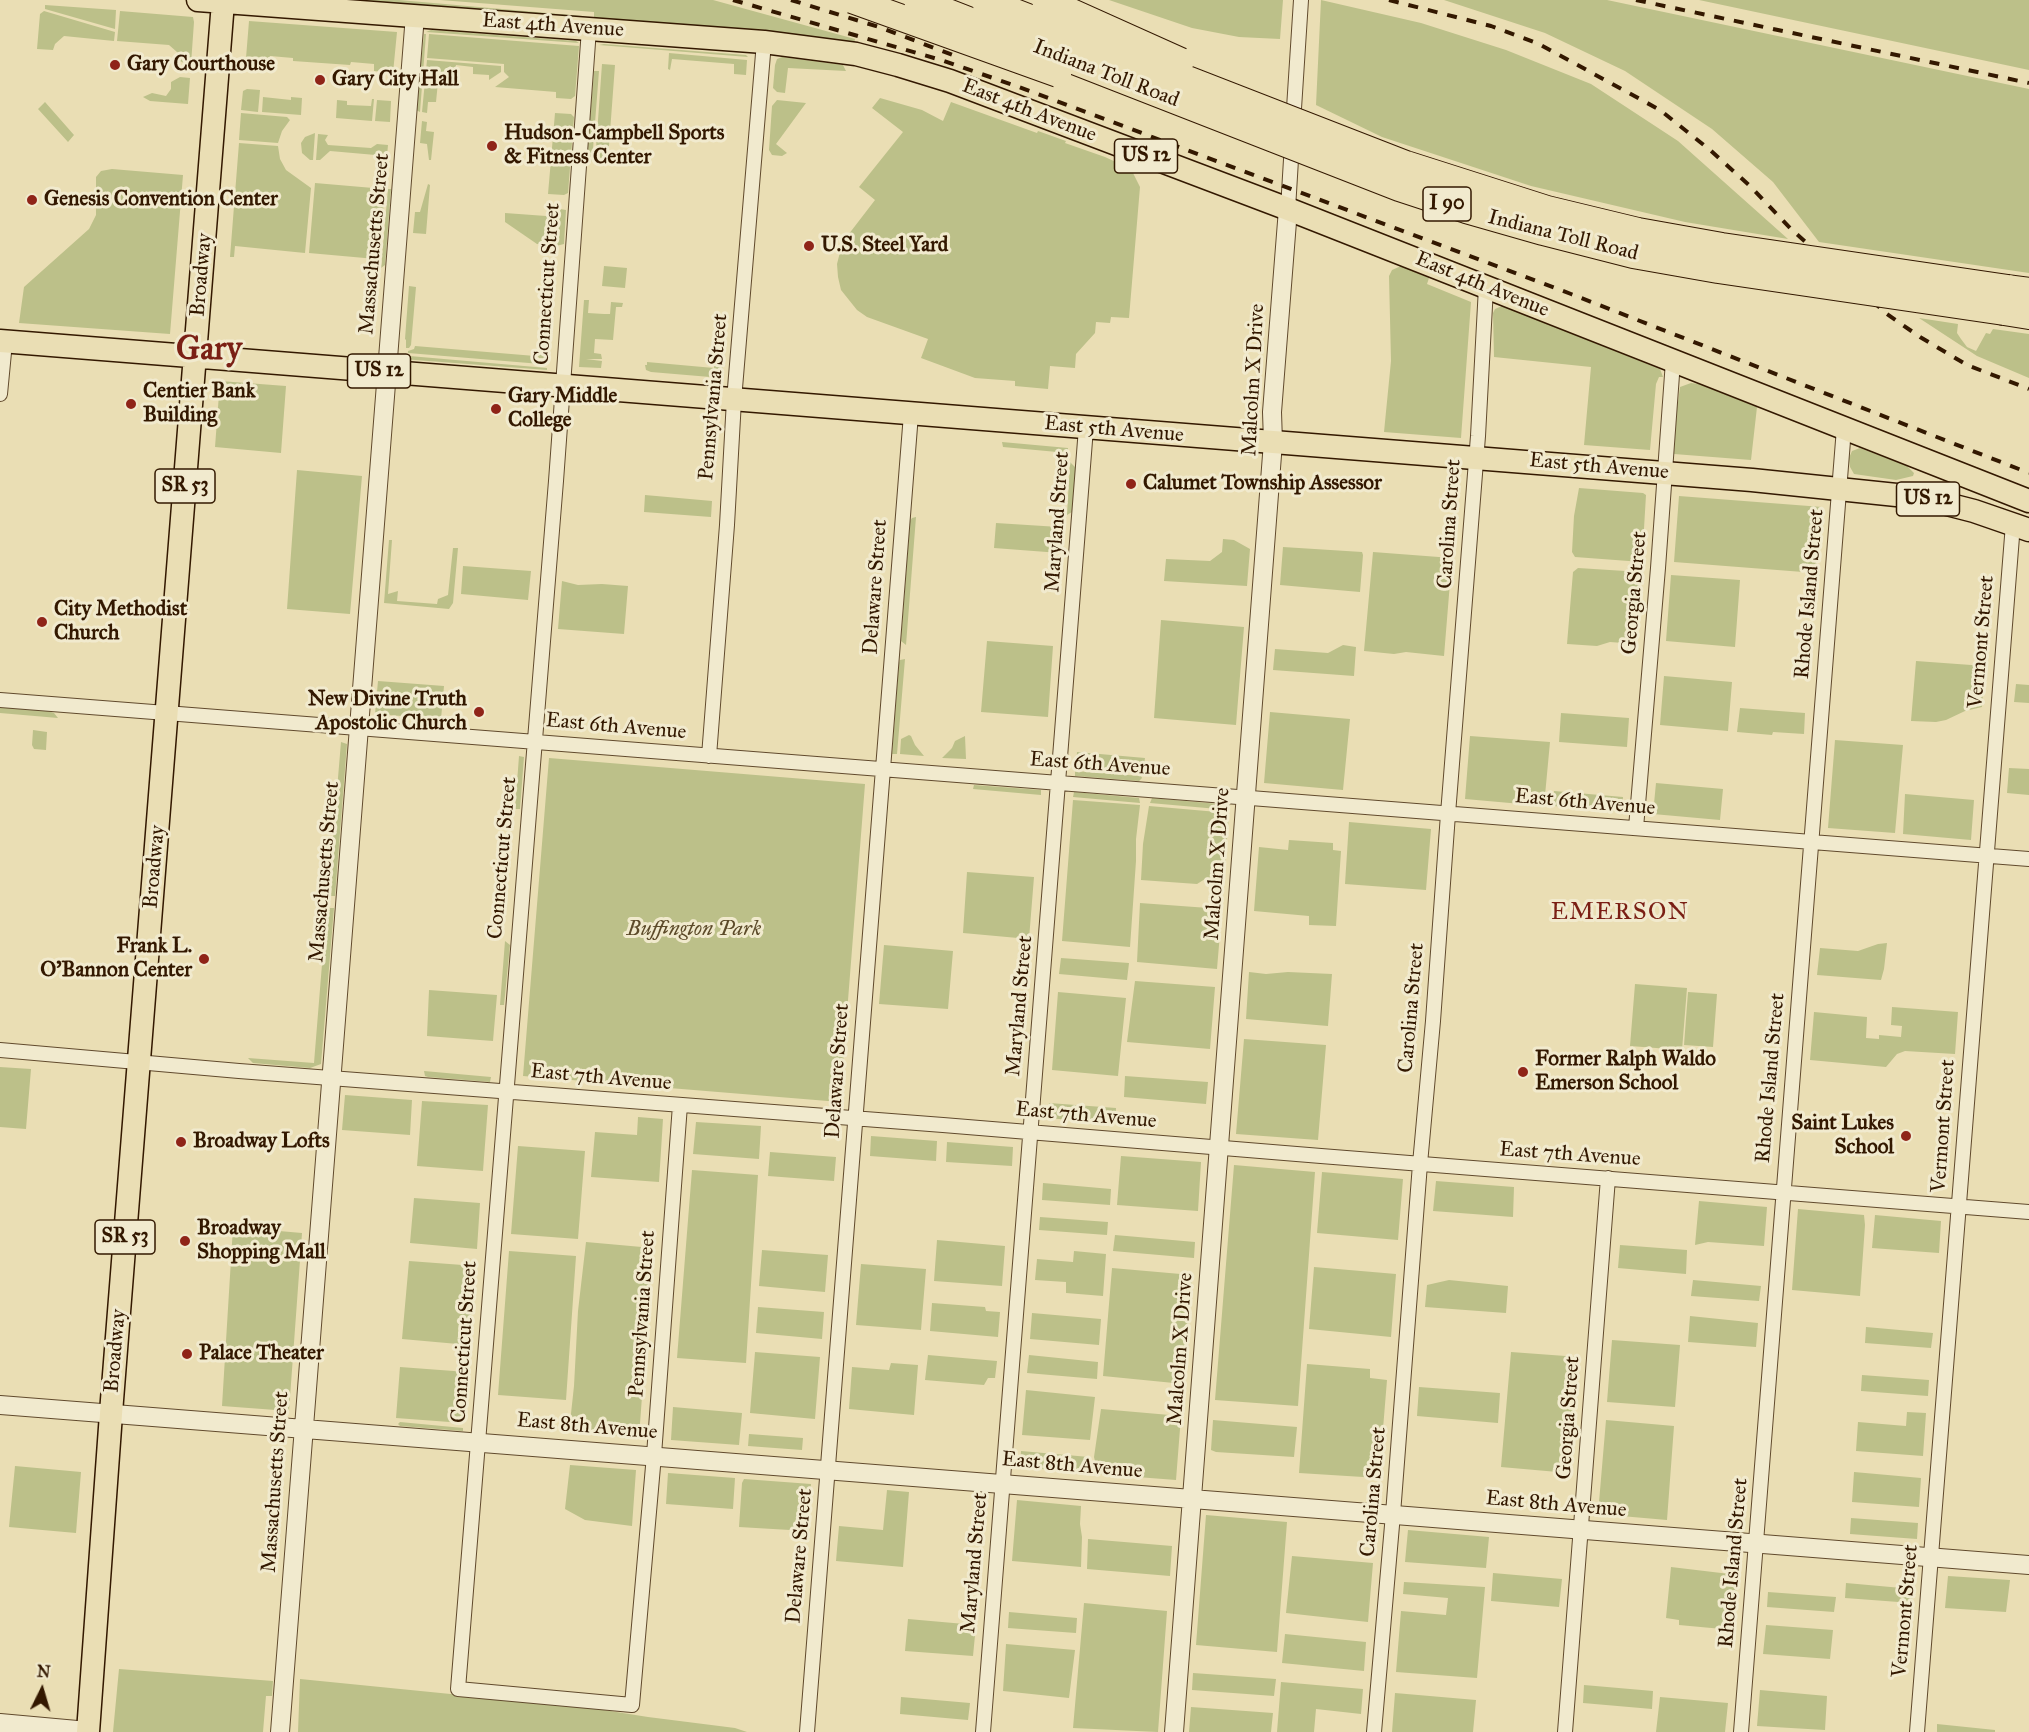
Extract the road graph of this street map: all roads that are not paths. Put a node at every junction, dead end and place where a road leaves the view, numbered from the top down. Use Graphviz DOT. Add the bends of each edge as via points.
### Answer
graph roads {
  1 [pos="198,0"];
  2 [pos="852,0"];
  3 [pos="917,0"];
  4 [pos="984,0"];
  5 [pos="1045,0"];
  6 [pos="1301,0"];
  7 [pos="223,2"];
  8 [pos="415,15"];
  9 [pos="589,29"];
  10 [pos="764,42"];
  11 [pos="1318,130"];
  12 [pos="1317,157"];
  13 [pos="1288,209"];
  14 [pos="1486,287"];
  15 [pos="2014,297"];
  16 [pos="2029,316"];
  17 [pos="2,341"];
  18 [pos="195,357"];
  19 [pos="1673,361"];
  20 [pos="386,372"];
  21 [pos="562,387"];
  22 [pos="0,393"];
  23 [pos="734,400"];
  24 [pos="911,414"];
  25 [pos="1086,428"];
  26 [pos="1844,428"];
  27 [pos="1274,442"];
  28 [pos="1476,458"];
  29 [pos="1665,472"];
  30 [pos="1839,488"];
  31 [pos="2027,500"];
  32 [pos="2021,527"];
  33 [pos="0,700"];
  34 [pos="168,712"];
  35 [pos="358,728"];
  36 [pos="534,742"];
  37 [pos="709,756"];
  38 [pos="882,769"];
  39 [pos="1059,783"];
  40 [pos="1246,798"];
  41 [pos="1448,814"];
  42 [pos="1636,828"];
  43 [pos="1811,842"];
  44 [pos="1985,856"];
  45 [pos="2029,859"];
  46 [pos="0,1050"];
  47 [pos="139,1061"];
  48 [pos="331,1078"];
  49 [pos="506,1092"];
  50 [pos="680,1106"];
  51 [pos="855,1119"];
  52 [pos="1030,1132"];
  53 [pos="1219,1148"];
  54 [pos="1420,1164"];
  55 [pos="1608,1178"];
  56 [pos="1783,1193"];
  57 [pos="1959,1206"];
  58 [pos="2029,1212"];
  59 [pos="0,1405"];
  60 [pos="111,1412"];
  61 [pos="303,1428"];
  62 [pos="478,1441"];
  63 [pos="654,1455"];
  64 [pos="828,1469"];
  65 [pos="1003,1482"];
  66 [pos="1192,1498"];
  67 [pos="1393,1514"];
  68 [pos="1582,1530"];
  69 [pos="1757,1543"];
  70 [pos="1931,1557"];
  71 [pos="2029,1565"];
  72 [pos="632,1705"];
  73 [pos="0,1723"];
  74 [pos="88,1732"];
  75 [pos="280,1732"];
  76 [pos="807,1732"];
  77 [pos="983,1732"];
  78 [pos="1174,1732"];
  79 [pos="1374,1732"];
  80 [pos="1565,1732"];
  81 [pos="1741,1732"];
  82 [pos="1917,1732"];
  1 -- 7 [label="main road, US 12"];
  2 -- 12 [label="highway, bridge" via="1190,121"];
  3 -- 12 [label="highway, Indiana Toll Road / I 90, bridge"];
  4 -- 11 [label="highway, Indiana Toll Road / I 90, bridge"];
  5 -- 11 [label="highway, bridge" via="1219,79"];
  6 -- 13 [label="street, Malcolm X Drive"];
  7 -- 8 [label="main road, East 4th Avenue / US 12"];
  7 -- 18 [label="main road, Broadway / SR 53"];
  8 -- 9 [label="main road, East 4th Avenue / US 12"];
  8 -- 20 [label="street, Massachusetts Street"];
  9 -- 10 [label="main road, East 4th Avenue / US 12"];
  9 -- 21 [label="street, Connecticut Street"];
  10 -- 13 [label="main road, East 4th Avenue / US 12" via="861,56 940,78"];
  10 -- 23 [label="street, Pennsylvania Street"];
  11 -- 15 [label="highway, Indiana Toll Road / I 90, bridge" via="1474,187 1638,231"];
  12 -- 15 [label="highway, Indiana Toll Road / I 90, bridge" via="1466,210 1633,255 1808,284"];
  13 -- 14 [label="main road, East 4th Avenue / US 12"];
  13 -- 27 [label="street, Malcolm X Drive" via="1272,412"];
  14 -- 19 [label="main road, East 4th Avenue / US 12"];
  14 -- 28 [label="street, Carolina Street"];
  15 -- 16 [label="highway, Indiana Toll Road / I 90"];
  17 -- 18 [label="main road, US 12"];
  17 -- 22 [label="street"];
  18 -- 20 [label="main road, East 5th Avenue / US 12"];
  18 -- 34 [label="main road, Broadway / SR 53"];
  19 -- 26 [label="main road, East 4th Avenue / US 12"];
  19 -- 29 [label="street, Georgia Street"];
  20 -- 21 [label="main road, East 5th Avenue / US 12"];
  20 -- 35 [label="street, Massachusetts Street"];
  21 -- 23 [label="main road, East 5th Avenue / US 12"];
  21 -- 36 [label="street, Connecticut Street"];
  23 -- 24 [label="main road, East 5th Avenue / US 12"];
  23 -- 37 [label="street, Pennsylvania Street"];
  24 -- 25 [label="main road, East 5th Avenue / US 12"];
  24 -- 38 [label="street, Delaware Street"];
  25 -- 27 [label="main road, East 5th Avenue / US 12"];
  25 -- 39 [label="street, Maryland Street"];
  26 -- 30 [label="street, Rhode Island Street"];
  26 -- 31 [label="main road, East 4th Avenue / US 12"];
  27 -- 28 [label="main road, East 5th Avenue / US 12"];
  27 -- 40 [label="street, Malcolm X Drive"];
  28 -- 29 [label="main road, East 5th Avenue / US 12"];
  28 -- 41 [label="street, Carolina Street"];
  29 -- 30 [label="main road, East 5th Avenue / US 12"];
  29 -- 42 [label="street, Georgia Street"];
  30 -- 32 [label="main road, East 5th Avenue / US 12" via="1935,501"];
  30 -- 43 [label="street, Rhode Island Street"];
  32 -- 44 [label="street, Vermont Street"];
  33 -- 34 [label="street, East 6th Avenue"];
  34 -- 35 [label="street, East 6th Avenue"];
  34 -- 47 [label="main road, Broadway / SR 53"];
  35 -- 36 [label="street, East 6th Avenue"];
  35 -- 48 [label="street, Massachusetts Street"];
  36 -- 37 [label="street, East 6th Avenue"];
  36 -- 49 [label="street, Connecticut Street"];
  37 -- 38 [label="street, East 6th Avenue"];
  38 -- 39 [label="street, East 6th Avenue"];
  38 -- 51 [label="street, Delaware Street"];
  39 -- 40 [label="street, East 6th Avenue"];
  39 -- 52 [label="street, Maryland Street"];
  40 -- 41 [label="street, East 6th Avenue"];
  40 -- 53 [label="street, Malcolm X Drive"];
  41 -- 42 [label="street, East 6th Avenue"];
  41 -- 54 [label="street, Carolina Street"];
  42 -- 43 [label="street, East 6th Avenue"];
  43 -- 44 [label="street, East 6th Avenue"];
  43 -- 56 [label="street, Rhode Island Street"];
  44 -- 45 [label="street, East 6th Avenue"];
  44 -- 57 [label="street, Vermont Street"];
  46 -- 47 [label="street, East 7th Avenue"];
  47 -- 48 [label="street, East 7th Avenue"];
  47 -- 60 [label="main road, Broadway / SR 53"];
  48 -- 49 [label="street, East 7th Avenue"];
  48 -- 61 [label="street, Massachusetts Street"];
  49 -- 50 [label="street, East 7th Avenue"];
  49 -- 62 [label="street, Connecticut Street"];
  50 -- 51 [label="street, East 7th Avenue"];
  50 -- 63 [label="street, Pennsylvania Street"];
  51 -- 52 [label="street, East 7th Avenue"];
  51 -- 64 [label="street, Delaware Street"];
  52 -- 53 [label="street, East 7th Avenue"];
  52 -- 65 [label="street, Maryland Street"];
  53 -- 54 [label="street, East 7th Avenue"];
  53 -- 66 [label="street, Malcolm X Drive"];
  54 -- 55 [label="street, East 7th Avenue"];
  54 -- 67 [label="street, Carolina Street"];
  55 -- 56 [label="street, East 7th Avenue"];
  55 -- 68 [label="street, Georgia Street"];
  56 -- 57 [label="street, East 7th Avenue"];
  56 -- 69 [label="street, Rhode Island Street"];
  57 -- 58 [label="street, East 7th Avenue"];
  57 -- 70 [label="street, Vermont Street"];
  59 -- 60 [label="street, East 8th Avenue"];
  60 -- 61 [label="street, East 8th Avenue"];
  60 -- 74 [label="main road, Broadway / SR 53"];
  61 -- 62 [label="street, East 8th Avenue"];
  61 -- 75 [label="street, Massachusetts Street"];
  62 -- 63 [label="street, East 8th Avenue"];
  62 -- 72 [label="street, Connecticut Street" via="458,1689"];
  63 -- 64 [label="street, East 8th Avenue"];
  63 -- 72 [label="street, Pennsylvania Street"];
  64 -- 65 [label="street, East 8th Avenue"];
  64 -- 76 [label="street, Delaware Street"];
  65 -- 66 [label="street, East 8th Avenue"];
  65 -- 77 [label="street, Maryland Street"];
  66 -- 67 [label="street, East 8th Avenue"];
  66 -- 78 [label="street, Malcolm X Drive"];
  67 -- 68 [label="street, East 8th Avenue"];
  67 -- 79 [label="street, Carolina Street"];
  68 -- 69 [label="street, East 8th Avenue"];
  68 -- 80 [label="street, Georgia Street"];
  69 -- 70 [label="street, East 8th Avenue"];
  69 -- 81 [label="street, Rhode Island Street"];
  70 -- 71 [label="street, East 8th Avenue"];
  70 -- 82 [label="street, Vermont Street"];
  73 -- 74 [label="street"];
}
